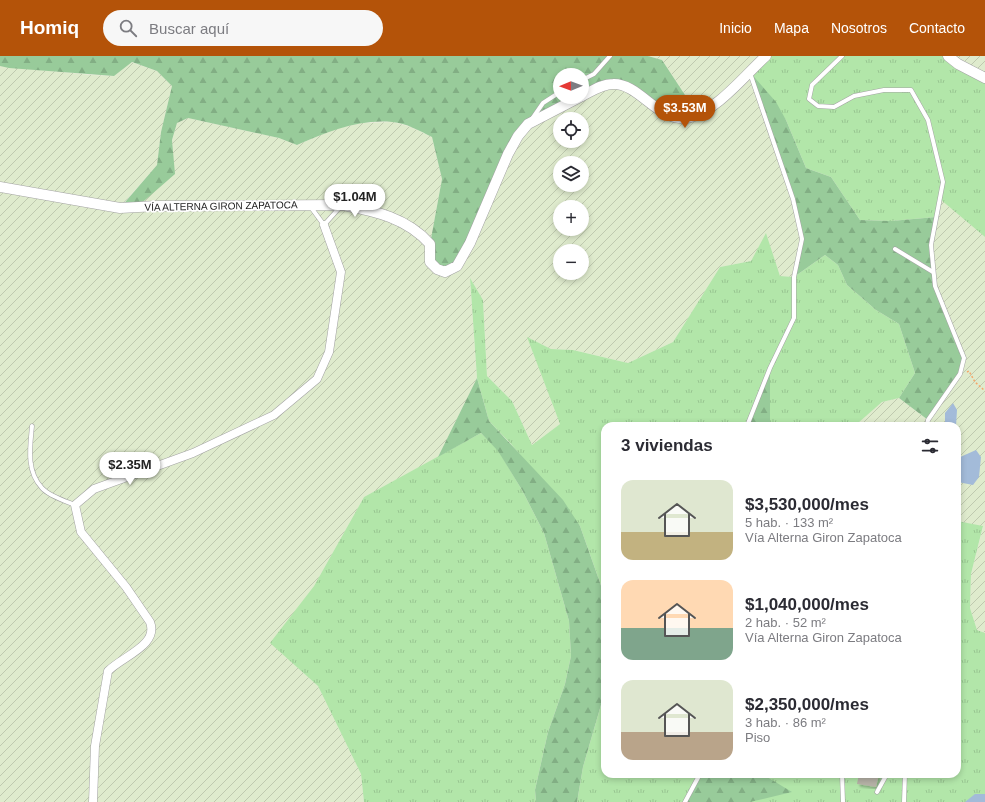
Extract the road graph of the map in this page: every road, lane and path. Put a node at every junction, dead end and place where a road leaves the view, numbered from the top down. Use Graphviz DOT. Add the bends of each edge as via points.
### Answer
graph roads {
  1 [pos="610,56"];
  2 [pos="766,56"];
  3 [pos="842,56"];
  4 [pos="948,56"];
  5 [pos="749,71"];
  6 [pos="589,76"];
  7 [pos="985,78"];
  8 [pos="589,93"];
  9 [pos="553,97"];
  10 [pos="567,104"];
  11 [pos="528,124"];
  12 [pos="0,187"];
  13 [pos="310,205"];
  14 [pos="343,205"];
  15 [pos="324,225"];
  16 [pos="895,249"];
  17 [pos="933,272"];
  18 [pos="960,374"];
  19 [pos="985,391"];
  20 [pos="749,422"];
  21 [pos="928,422"];
  22 [pos="32,426"];
  23 [pos="75,505"];
  24 [pos="698,778"];
  25 [pos="842,778"];
  26 [pos="885,778"];
  27 [pos="905,778"];
  28 [pos="877,792"];
  29 [pos="93,802"];
  30 [pos="685,802"];
  31 [pos="843,802"];
  32 [pos="904,802"];
  1 -- 6 [label="lane"];
  2 -- 5 [label="street, VÍA ALTERNA GIRON ZAPATOCA"];
  3 -- 17 [label="lane" via="812,85 809,99 818,106 834,107 854,96 884,90 911,90 928,120 943,182 931,245"];
  4 -- 7 [label="street"];
  5 -- 8 [label="street, VÍA ALTERNA GIRON ZAPATOCA" via="721,100 686,118 669,116 623,84 602,86"];
  5 -- 20 [label="lane" via="793,199 802,239 794,277 794,318"];
  9 -- 11 [label="lane" via="543,103"];
  10 -- 11 [label="street, VÍA ALTERNA GIRON ZAPATOCA"];
  11 -- 14 [label="street, VÍA ALTERNA GIRON ZAPATOCA" via="508,154 470,243 457,266 445,272 430,262 430,244 418,231 370,210"];
  12 -- 13 [label="street, VÍA ALTERNA GIRON ZAPATOCA" via="120,208"];
  13 -- 14 [label="street, VÍA ALTERNA GIRON ZAPATOCA"];
  13 -- 15 [label="lane"];
  14 -- 15 [label="lane"];
  15 -- 23 [label="street" via="341,272 329,352 317,379 274,415 193,453 94,489"];
  16 -- 17 [label="lane"];
  17 -- 18 [label="lane" via="935,286 964,358"];
  18 -- 19 [label="path" via="969,371 975,382"];
  18 -- 21 [label="lane"];
  22 -- 23 [label="lane" via="29,451 32,471 42,489"];
  23 -- 29 [label="street" via="81,532 126,586 153,629 147,644 108,671 95,746"];
  24 -- 30 [label="lane"];
  25 -- 31 [label="lane"];
  26 -- 28 [label="lane"];
  27 -- 32 [label="lane"];
}
